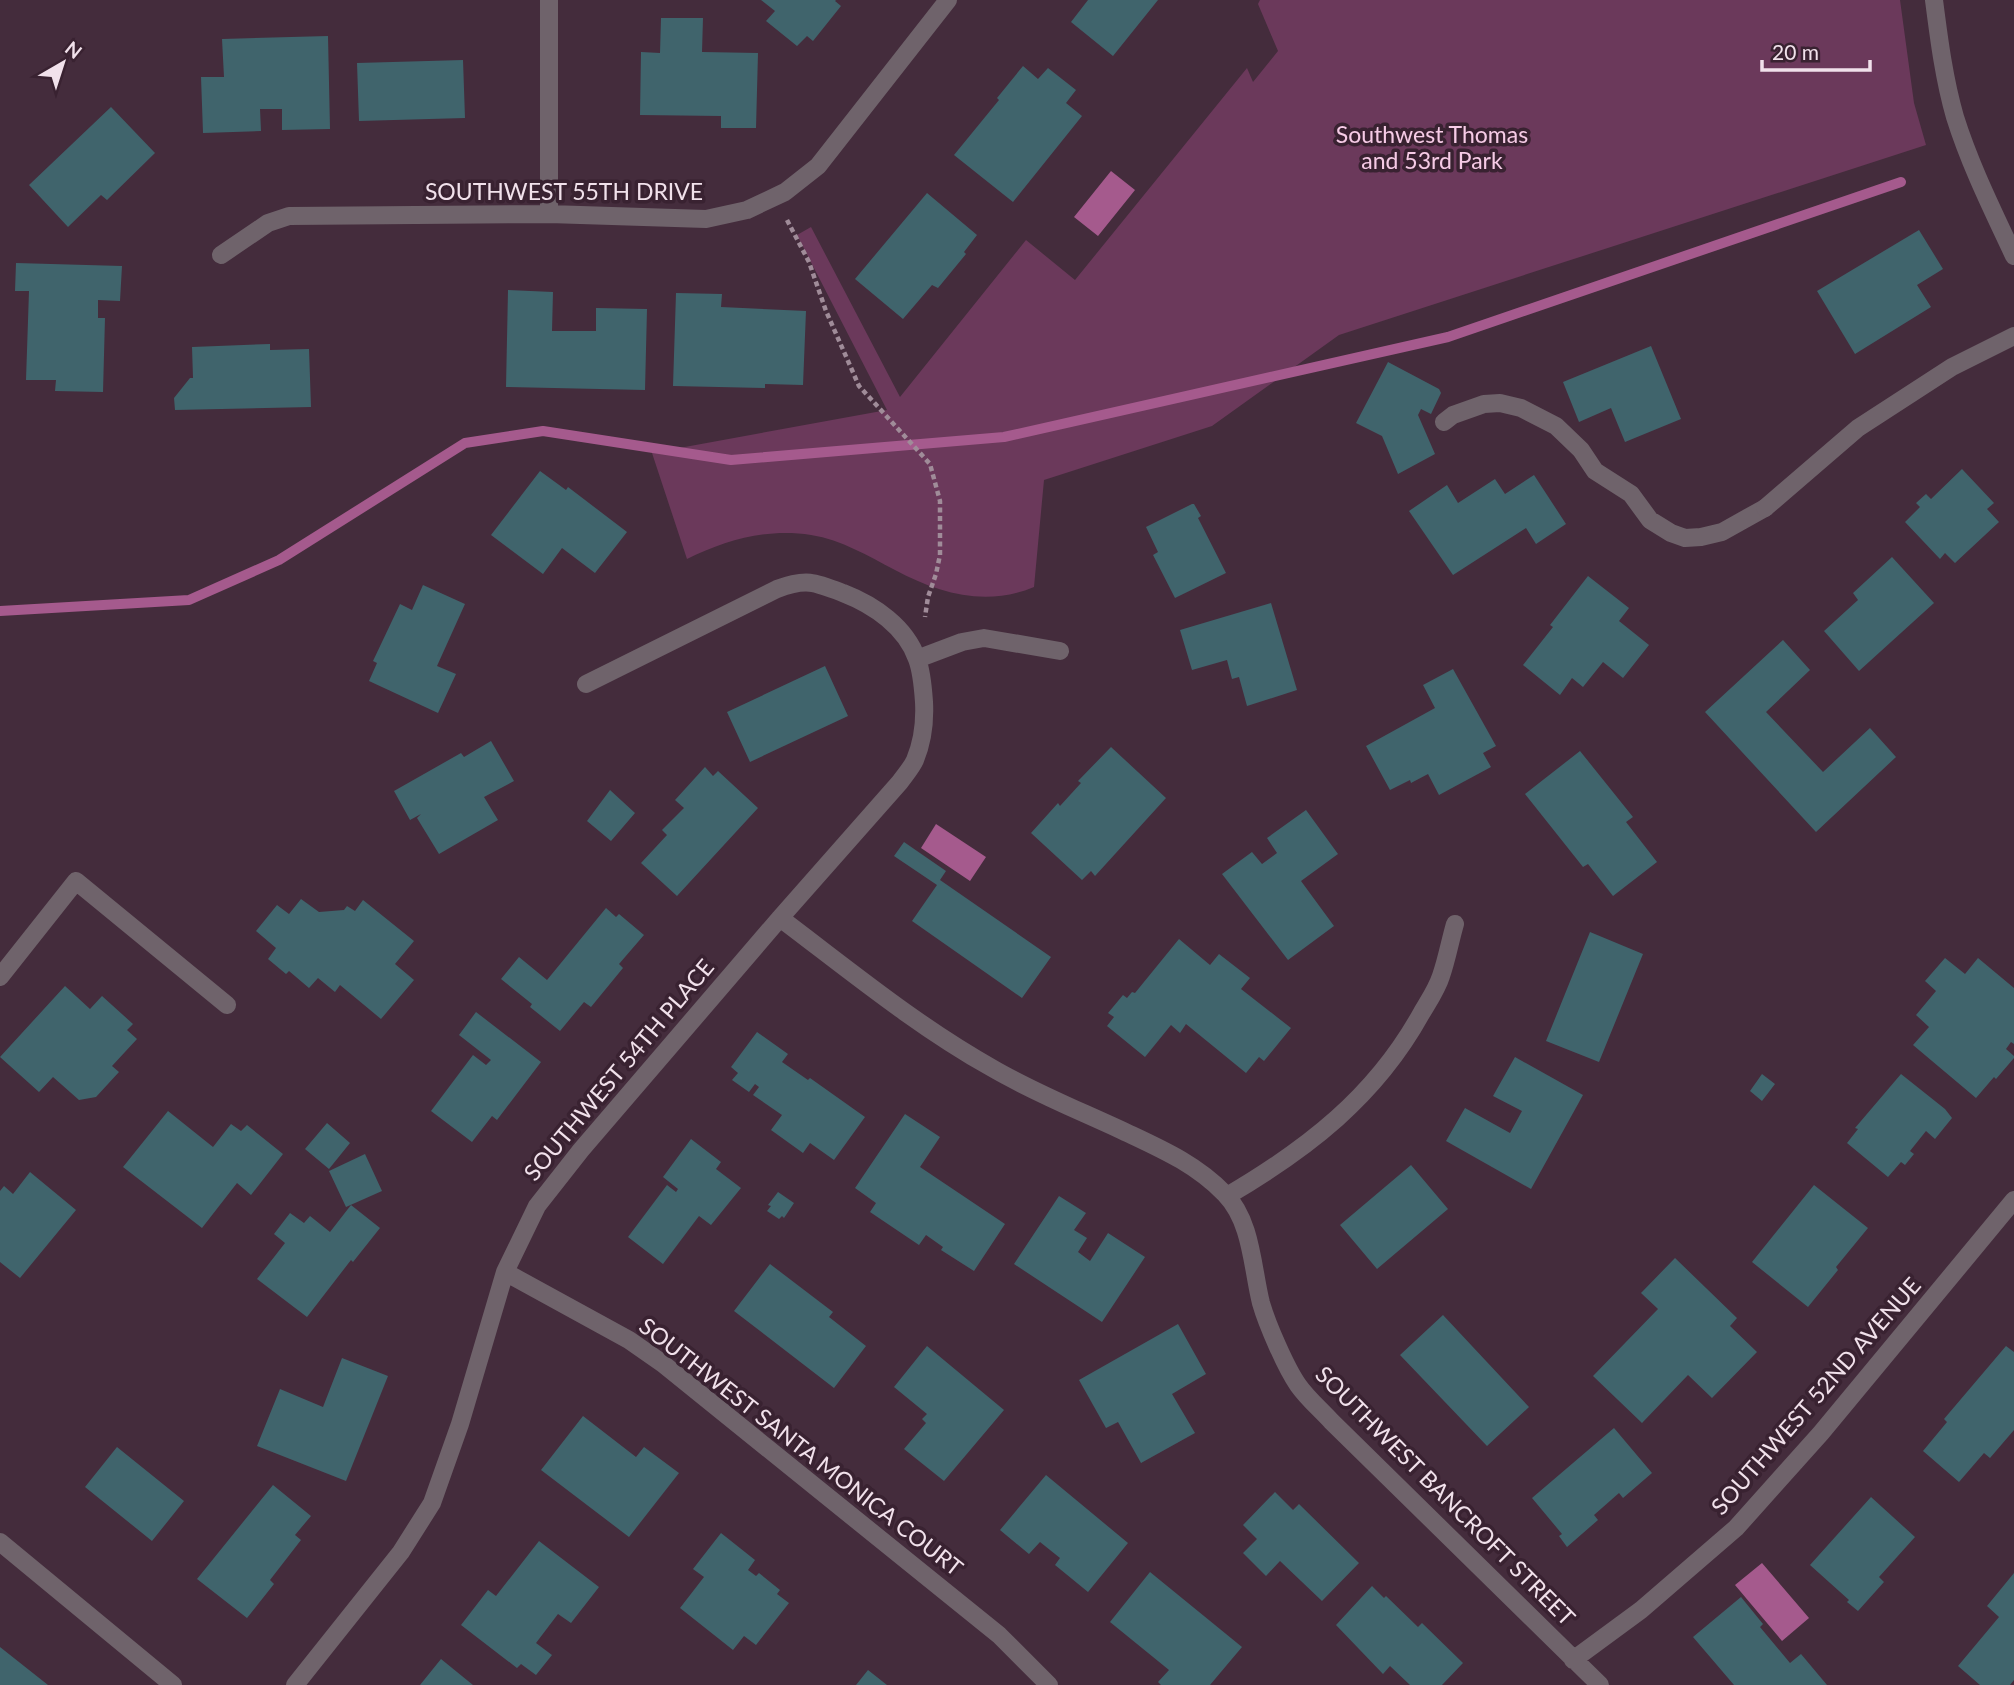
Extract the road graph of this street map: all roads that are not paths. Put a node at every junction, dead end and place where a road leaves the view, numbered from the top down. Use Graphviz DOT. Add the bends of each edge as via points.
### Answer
graph roads {
  1 [pos="549,0"];
  2 [pos="948,0"];
  3 [pos="1934,0"];
  4 [pos="549,214"];
  5 [pos="221,255"];
  6 [pos="2014,256"];
  7 [pos="2014,336"];
  8 [pos="1444,422"];
  9 [pos="1060,651"];
  10 [pos="917,659"];
  11 [pos="586,684"];
  12 [pos="780,918"];
  13 [pos="1455,924"];
  14 [pos="0,977"];
  15 [pos="227,1005"];
  16 [pos="1227,1196"];
  17 [pos="2014,1200"];
  18 [pos="505,1272"];
  19 [pos="0,1542"];
  20 [pos="1573,1660"];
  21 [pos="164,1682"];
  22 [pos="295,1685"];
  23 [pos="1049,1685"];
  24 [pos="1600,1685"];
  1 -- 4 [label="street"];
  2 -- 4 [label="street, SOUTHWEST 55TH DRIVE" via="818,166 774,198 706,219"];
  3 -- 6 [label="street" via="1955,117"];
  4 -- 5 [label="street, SOUTHWEST 55TH DRIVE" via="289,216 268,223"];
  7 -- 8 [label="street" via="1952,367 1858,428 1765,508 1722,532 1701,537 1685,538 1650,520 1631,494 1595,471 1556,426 1521,408 1500,402 1484,404"];
  9 -- 10 [label="street" via="984,638"];
  10 -- 11 [label="street, SOUTHWEST 54TH PLACE" via="886,616 857,598 813,582 795,582"];
  10 -- 12 [label="street, SOUTHWEST 54TH PLACE" via="924,716 914,762"];
  12 -- 16 [label="street, SOUTHWEST BANCROFT STREET" via="958,1049 1024,1086 1180,1158"];
  12 -- 18 [label="street, SOUTHWEST 54TH PLACE" via="537,1206"];
  13 -- 16 [label="street" via="1435,990 1413,1030 1360,1098 1308,1143"];
  14 -- 15 [label="street" via="76,881"];
  16 -- 20 [label="street, SOUTHWEST BANCROFT STREET" via="1251,1248 1262,1304 1277,1344 1298,1385"];
  17 -- 20 [label="street, SOUTHWEST 52ND AVENUE" via="1736,1528 1641,1610"];
  18 -- 22 [label="street, SOUTHWEST 54TH PLACE" via="432,1503 401,1552"];
  18 -- 23 [label="street, SOUTHWEST SANTA MONICA COURT" via="662,1363 999,1635"];
  19 -- 21 [label="street"];
  20 -- 24 [label="street, SOUTHWEST BANCROFT STREET"];
}
